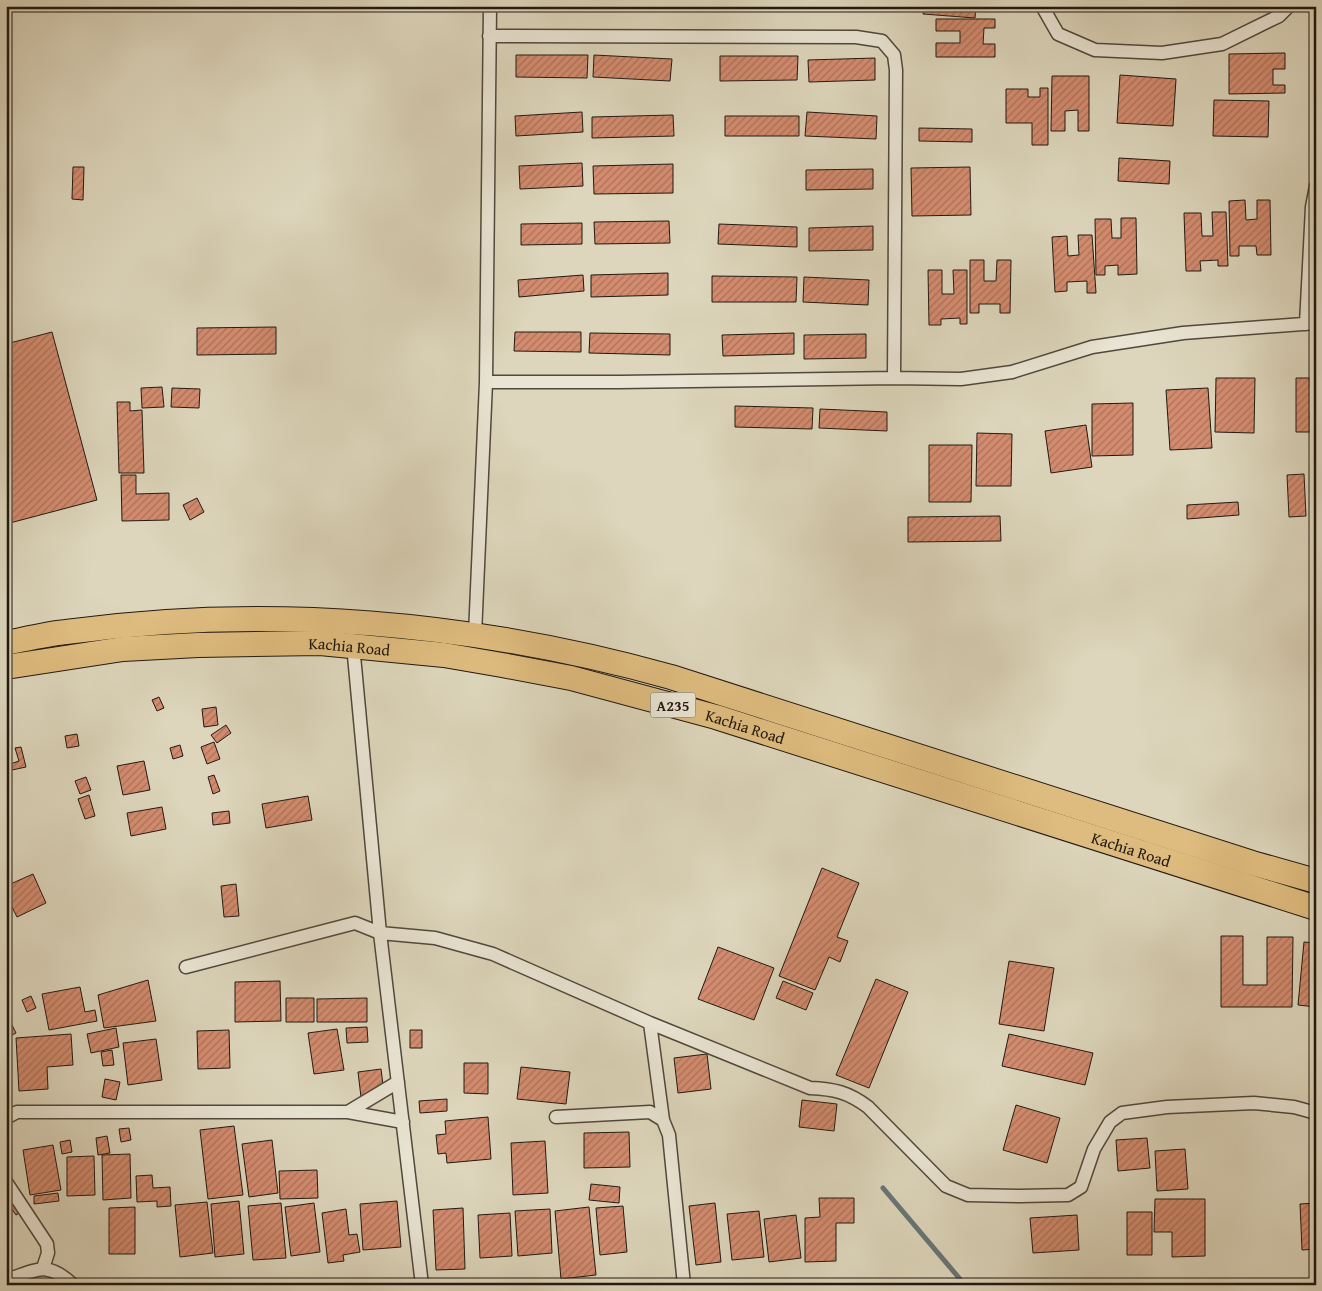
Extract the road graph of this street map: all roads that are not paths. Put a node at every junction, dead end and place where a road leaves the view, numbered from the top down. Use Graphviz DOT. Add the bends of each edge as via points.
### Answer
graph roads {
  1 [pos="490,6"];
  2 [pos="1042,6"];
  3 [pos="1289,6"];
  4 [pos="490,36"];
  5 [pos="1316,186"];
  6 [pos="1311,323"];
  7 [pos="894,378"];
  8 [pos="486,382"];
  9 [pos="475,635"];
  10 [pos="6,643"];
  11 [pos="353,645"];
  12 [pos="6,667"];
  13 [pos="1316,880"];
  14 [pos="1316,908"];
  15 [pos="380,933"];
  16 [pos="186,967"];
  17 [pos="650,1023"];
  18 [pos="398,1082"];
  19 [pos="348,1112"];
  20 [pos="1316,1113"];
  21 [pos="556,1117"];
  22 [pos="6,1118"];
  23 [pos="663,1120"];
  24 [pos="403,1122"];
  25 [pos="6,1182"];
  26 [pos="43,1268"];
  27 [pos="6,1280"];
  28 [pos="73,1285"];
  29 [pos="422,1285"];
  30 [pos="684,1285"];
  1 -- 4 [label="street"];
  2 -- 3 [label="street" via="1058,34 1096,50 1162,53 1222,44 1279,16"];
  4 -- 7 [label="street" via="846,37 882,41 894,55 896,70"];
  4 -- 8 [label="street"];
  5 -- 6 [label="street" via="1312,207"];
  6 -- 7 [label="street" via="1183,333 1101,346 1012,372 961,379"];
  7 -- 8 [label="street"];
  8 -- 9 [label="street"];
  9 -- 10 [label="highway, Kachia Road / A235" via="413,627 281,618 135,623"];
  9 -- 13 [label="highway, Kachia Road / A235" via="611,660 671,677 1252,863"];
  11 -- 12 [label="highway, Kachia Road / A235" via="320,642 123,649"];
  11 -- 14 [label="highway, Kachia Road / A235" via="444,655 571,678 716,717"];
  11 -- 15 [label="street"];
  15 -- 16 [label="street" via="355,923"];
  15 -- 17 [label="street" via="434,938 493,954"];
  15 -- 18 [label="street"];
  17 -- 20 [label="street" via="810,1088 833,1089 855,1097 946,1186 968,1195 1068,1195 1081,1187 1094,1149 1110,1122 1122,1112 1254,1103"];
  17 -- 23 [label="street"];
  18 -- 19 [label="street"];
  18 -- 24 [label="street"];
  19 -- 22 [label="street" via="17,1112"];
  19 -- 24 [label="street"];
  21 -- 23 [label="street" via="650,1112"];
  23 -- 30 [label="street" via="669,1135"];
  24 -- 29 [label="street"];
  25 -- 26 [label="street" via="47,1244"];
  26 -- 27 [label="street"];
  26 -- 28 [label="street" via="62,1274"];
}
